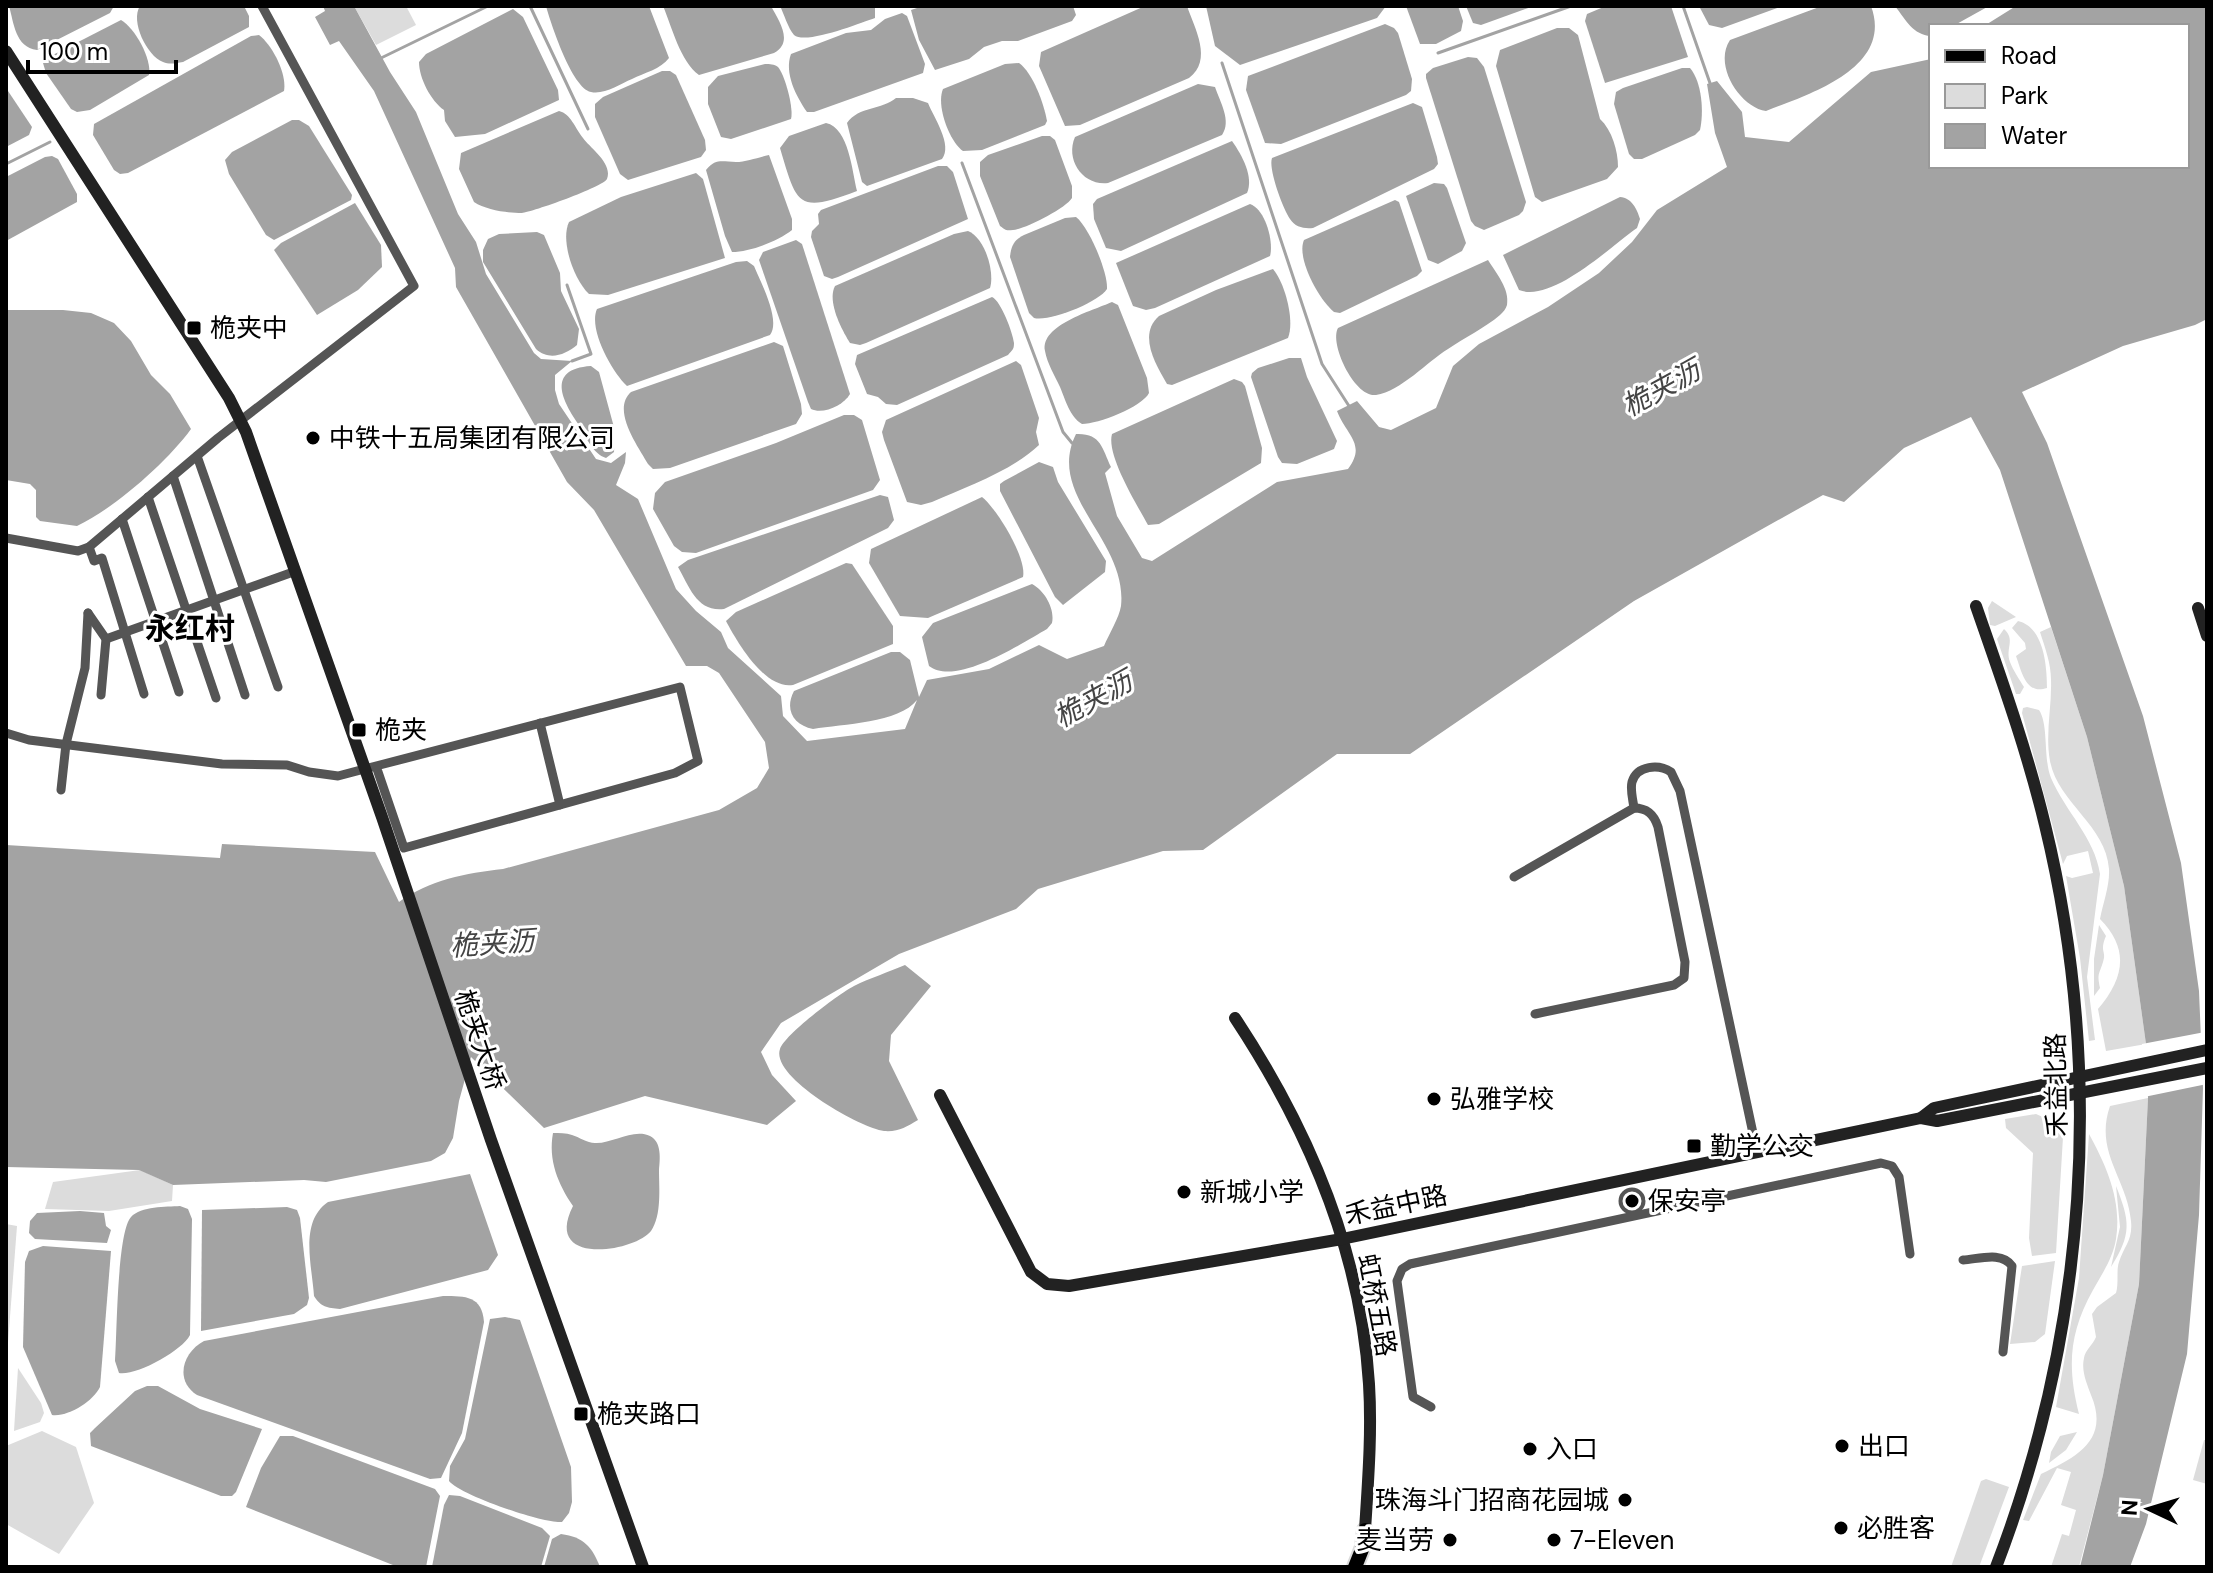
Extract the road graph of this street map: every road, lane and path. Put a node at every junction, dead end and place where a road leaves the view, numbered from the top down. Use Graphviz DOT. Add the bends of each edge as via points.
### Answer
graph roads {
  1 [pos="262,6"];
  2 [pos="6,51"];
  3 [pos="241,421"];
  4 [pos="197,456"];
  5 [pos="173,476"];
  6 [pos="148,497"];
  7 [pos="122,519"];
  8 [pos="6,538"];
  9 [pos="89,547"];
  10 [pos="296,571"];
  11 [pos="245,590"];
  12 [pos="214,601"];
  13 [pos="1976,606"];
  14 [pos="2198,608"];
  15 [pos="186,611"];
  16 [pos="156,622"];
  17 [pos="125,633"];
  18 [pos="2207,636"];
  19 [pos="106,639"];
  20 [pos="278,687"];
  21 [pos="179,692"];
  22 [pos="144,694"];
  23 [pos="101,695"];
  24 [pos="245,695"];
  25 [pos="216,698"];
  26 [pos="540,723"];
  27 [pos="6,733"];
  28 [pos="66,744"];
  29 [pos="371,768"];
  30 [pos="61,790"];
  31 [pos="560,805"];
  32 [pos="1634,808"];
  33 [pos="1514,877"];
  34 [pos="1535,1014"];
  35 [pos="1235,1018"];
  36 [pos="2207,1050"];
  37 [pos="2207,1068"];
  38 [pos="2081,1076"];
  39 [pos="2081,1092"];
  40 [pos="940,1095"];
  41 [pos="1921,1118"];
  42 [pos="1757,1152"];
  43 [pos="1629,1186"];
  44 [pos="1634,1214"];
  45 [pos="1342,1239"];
  46 [pos="1910,1254"];
  47 [pos="1963,1260"];
  48 [pos="2003,1352"];
  49 [pos="1431,1407"];
  50 [pos="1365,1530"];
  51 [pos="643,1567"];
  52 [pos="1355,1567"];
  53 [pos="1369,1567"];
  54 [pos="1996,1567"];
  1 -- 3 [label="street" via="414,286"];
  2 -- 3 [label="street, 桅夹大桥"];
  3 -- 4 [label="street"];
  3 -- 10 [label="street, 桅夹大桥"];
  4 -- 5 [label="street"];
  4 -- 11 [label="street"];
  5 -- 6 [label="street"];
  5 -- 12 [label="street"];
  6 -- 7 [label="street"];
  6 -- 15 [label="street"];
  7 -- 9 [label="street"];
  7 -- 16 [label="street"];
  8 -- 9 [label="street" via="78,551"];
  9 -- 17 [label="street" via="94,561 102,558"];
  10 -- 11 [label="street"];
  10 -- 29 [label="street, 桅夹大桥"];
  11 -- 12 [label="street"];
  11 -- 20 [label="street"];
  12 -- 15 [label="street"];
  12 -- 24 [label="street"];
  13 -- 38 [label="street, 禾益北路" via="2045,826 2068,940"];
  14 -- 18 [label="street"];
  15 -- 16 [label="street"];
  15 -- 25 [label="street"];
  16 -- 17 [label="street"];
  16 -- 21 [label="street"];
  17 -- 19 [label="street"];
  17 -- 22 [label="street"];
  19 -- 23 [label="street"];
  19 -- 28 [label="street" via="88,613 85,668"];
  26 -- 29 [label="street"];
  26 -- 31 [label="street"];
  26 -- 31 [label="street" via="680,687 698,761 675,773"];
  27 -- 28 [label="street"];
  28 -- 29 [label="street" via="222,764 287,765 338,776"];
  28 -- 30 [label="street"];
  29 -- 31 [label="street" via="404,848"];
  29 -- 51 [label="street, 桅夹大桥" via="382,817 491,1140"];
  32 -- 33 [label="street"];
  32 -- 34 [label="street" via="1650,812 1658,827 1684,978 1670,986"];
  32 -- 42 [label="street" via="1632,783 1639,772 1655,766 1671,772 1680,791"];
  35 -- 45 [label="street, 虹桥五路" via="1297,1125"];
  36 -- 38 [label="street, 禾益中路"];
  37 -- 39 [label="street, 禾益中路"];
  38 -- 39 [label="street, 禾益北路"];
  38 -- 41 [label="street, 禾益中路" via="1934,1108"];
  39 -- 41 [label="street, 禾益中路" via="1937,1121"];
  39 -- 54 [label="street, 禾益北路" via="2073,1254 2055,1368"];
  40 -- 45 [label="street, 禾益中路" via="1031,1272 1047,1284 1069,1286"];
  41 -- 42 [label="street, 禾益中路"];
  42 -- 43 [label="street, 禾益中路"];
  43 -- 44 [label="street" via="1622,1204"];
  43 -- 45 [label="street, 禾益中路"];
  44 -- 46 [label="street" via="1884,1163 1899,1177"];
  44 -- 49 [label="street" via="1404,1267 1397,1285 1413,1397"];
  45 -- 50 [label="street, 虹桥五路" via="1369,1383"];
  47 -- 48 [label="street" via="2001,1257 2012,1266"];
  50 -- 52 [label="main road"];
  50 -- 53 [label="main road"];
}
